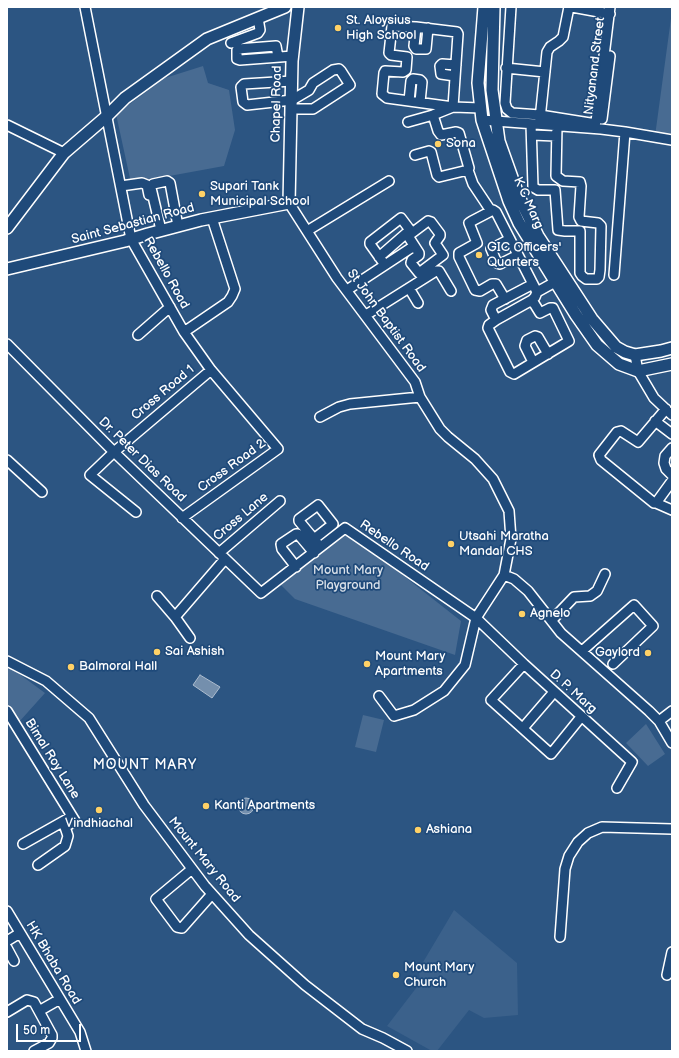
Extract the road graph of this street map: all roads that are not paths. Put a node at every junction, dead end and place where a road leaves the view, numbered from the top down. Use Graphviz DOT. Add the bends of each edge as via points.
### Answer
graph roads {
  1 [pos="85,7"];
  2 [pos="285,7"];
  3 [pos="298,7"];
  4 [pos="484,7"];
  5 [pos="494,7"];
  6 [pos="510,7"];
  7 [pos="569,7"];
  8 [pos="572,7"];
  9 [pos="612,9"];
  10 [pos="258,18"];
  11 [pos="240,25"];
  12 [pos="416,27"];
  13 [pos="428,28"];
  14 [pos="231,43"];
  15 [pos="242,44"];
  16 [pos="293,56"];
  17 [pos="456,66"];
  18 [pos="506,68"];
  19 [pos="492,70"];
  20 [pos="479,71"];
  21 [pos="544,72"];
  22 [pos="455,76"];
  23 [pos="604,79"];
  24 [pos="292,81"];
  25 [pos="409,101"];
  26 [pos="420,102"];
  27 [pos="291,104"];
  28 [pos="453,107"];
  29 [pos="481,108"];
  30 [pos="433,115"];
  31 [pos="540,115"];
  32 [pos="107,116"];
  33 [pos="482,120"];
  34 [pos="496,121"];
  35 [pos="408,122"];
  36 [pos="535,124"];
  37 [pos="7,125"];
  38 [pos="557,126"];
  39 [pos="601,129"];
  40 [pos="625,132"];
  41 [pos="532,135"];
  42 [pos="556,136"];
  43 [pos="672,140"];
  44 [pos="64,153"];
  45 [pos="415,155"];
  46 [pos="468,170"];
  47 [pos="560,180"];
  48 [pos="389,181"];
  49 [pos="121,186"];
  50 [pos="555,190"];
  51 [pos="514,199"];
  52 [pos="289,203"];
  53 [pos="491,211"];
  54 [pos="212,218"];
  55 [pos="581,221"];
  56 [pos="178,226"];
  57 [pos="7,228"];
  58 [pos="160,231"];
  59 [pos="308,231"];
  60 [pos="580,231"];
  61 [pos="132,239"];
  62 [pos="510,239"];
  63 [pos="414,246"];
  64 [pos="518,255"];
  65 [pos="379,257"];
  66 [pos="385,265"];
  67 [pos="7,269"];
  68 [pos="614,275"];
  69 [pos="555,282"];
  70 [pos="409,288"];
  71 [pos="535,288"];
  72 [pos="347,290"];
  73 [pos="451,291"];
  74 [pos="505,299"];
  75 [pos="532,300"];
  76 [pos="418,303"];
  77 [pos="170,307"];
  78 [pos="366,315"];
  79 [pos="496,320"];
  80 [pos="587,322"];
  81 [pos="184,332"];
  82 [pos="138,335"];
  83 [pos="7,344"];
  84 [pos="672,348"];
  85 [pos="548,354"];
  86 [pos="635,355"];
  87 [pos="533,362"];
  88 [pos="672,364"];
  89 [pos="211,370"];
  90 [pos="638,371"];
  91 [pos="420,397"];
  92 [pos="669,412"];
  93 [pos="320,417"];
  94 [pos="656,421"];
  95 [pos="672,434"];
  96 [pos="672,448"];
  97 [pos="278,449"];
  98 [pos="114,452"];
  99 [pos="7,460"];
  100 [pos="672,475"];
  101 [pos="672,481"];
  102 [pos="42,492"];
  103 [pos="280,501"];
  104 [pos="656,502"];
  105 [pos="672,510"];
  106 [pos="136,512"];
  107 [pos="182,518"];
  108 [pos="314,547"];
  109 [pos="222,556"];
  110 [pos="294,564"];
  111 [pos="605,574"];
  112 [pos="504,575"];
  113 [pos="261,593"];
  114 [pos="157,596"];
  115 [pos="175,617"];
  116 [pos="476,618"];
  117 [pos="552,620"];
  118 [pos="190,638"];
  119 [pos="582,651"];
  120 [pos="7,661"];
  121 [pos="524,664"];
  122 [pos="613,664"];
  123 [pos="554,692"];
  124 [pos="379,696"];
  125 [pos="7,711"];
  126 [pos="672,711"];
  127 [pos="581,717"];
  128 [pos="658,721"];
  129 [pos="523,728"];
  130 [pos="672,743"];
  131 [pos="617,788"];
  132 [pos="64,824"];
  133 [pos="672,829"];
  134 [pos="23,844"];
  135 [pos="38,865"];
  136 [pos="192,869"];
  137 [pos="212,894"];
  138 [pos="7,911"];
  139 [pos="20,933"];
  140 [pos="560,937"];
  141 [pos="7,941"];
  142 [pos="7,948"];
  143 [pos="672,952"];
  144 [pos="14,961"];
  145 [pos="667,975"];
  146 [pos="60,999"];
  147 [pos="39,1011"];
  148 [pos="7,1012"];
  149 [pos="34,1051"];
  150 [pos="86,1051"];
  151 [pos="407,1051"];
  1 -- 32 [label="street, Rebello Road"];
  2 -- 10 [label="main road"];
  3 -- 16 [label="main road, Chapel Road"];
  4 -- 20 [label="main road, K C Marg"];
  5 -- 19 [label="main road, K C Marg"];
  6 -- 18 [label="street"];
  7 -- 21 [label="street" via="563,37 546,52"];
  8 -- 9 [label="street"];
  9 -- 23 [label="street, Nityanand Street"];
  10 -- 11 [label="main road"];
  10 -- 15 [label="street" via="259,32"];
  11 -- 15 [label="street"];
  11 -- 32 [label="main road" via="201,43 125,98"];
  12 -- 13 [label="street"];
  12 -- 13 [label="street" via="416,49 426,49"];
  12 -- 25 [label="street" via="391,27 389,53 407,57 406,70 385,70 381,92 387,98"];
  13 -- 17 [label="street" via="457,32"];
  14 -- 15 [label="street"];
  15 -- 16 [label="street" via="237,50 240,60"];
  16 -- 24 [label="main road, Chapel Road"];
  17 -- 22 [label="street"];
  17 -- 22 [label="street" via="441,65 440,73"];
  18 -- 21 [label="street"];
  18 -- 31 [label="street" via="507,109 512,113"];
  19 -- 20 [label="main road"];
  19 -- 34 [label="main road, K C Marg"];
  20 -- 29 [label="main road, K C Marg"];
  21 -- 31 [label="street"];
  22 -- 28 [label="street"];
  23 -- 31 [label="street" via="596,122"];
  23 -- 39 [label="street, Nityanand Street"];
  24 -- 27 [label="main road, Chapel Road"];
  24 -- 27 [label="street" via="244,84 241,87 245,105"];
  25 -- 26 [label="street"];
  25 -- 26 [label="street" via="413,79 422,81"];
  26 -- 28 [label="street"];
  27 -- 27 [label="street" via="309,90 313,83 333,70 339,69 349,82 350,85 313,109"];
  27 -- 52 [label="main road, Chapel Road"];
  28 -- 29 [label="street"];
  28 -- 30 [label="street"];
  29 -- 33 [label="main road, K C Marg"];
  30 -- 35 [label="street"];
  30 -- 46 [label="street" via="441,135 459,133"];
  31 -- 36 [label="street"];
  32 -- 44 [label="main road"];
  32 -- 49 [label="street, Rebello Road"];
  33 -- 34 [label="street"];
  33 -- 51 [label="main road, K C Marg" via="491,150"];
  34 -- 36 [label="street"];
  34 -- 51 [label="main road, K C Marg"];
  36 -- 38 [label="street"];
  36 -- 41 [label="street"];
  37 -- 44 [label="street"];
  38 -- 39 [label="street"];
  38 -- 42 [label="street"];
  39 -- 40 [label="street"];
  40 -- 43 [label="street"];
  40 -- 68 [label="street"];
  41 -- 42 [label="street"];
  41 -- 50 [label="street" via="533,187 538,190"];
  42 -- 47 [label="street" via="556,176"];
  44 -- 57 [label="main road"];
  45 -- 46 [label="street" via="431,152 439,177"];
  46 -- 53 [label="street"];
  47 -- 50 [label="street"];
  47 -- 55 [label="street" via="580,182"];
  48 -- 59 [label="street"];
  49 -- 58 [label="street" via="142,183 146,185"];
  49 -- 61 [label="street, Rebello Road"];
  50 -- 60 [label="street" via="558,230"];
  51 -- 69 [label="main road, K C Marg" via="519,223"];
  51 -- 80 [label="main road, K C Marg"];
  52 -- 54 [label="main road, Saint Sebastian Road"];
  52 -- 59 [label="street, St John Baptist Road"];
  53 -- 62 [label="street" via="496,212"];
  53 -- 74 [label="street" via="469,223 477,243 461,252 459,257 475,290 480,291 496,284"];
  54 -- 56 [label="main road, Saint Sebastian Road"];
  54 -- 81 [label="street" via="235,289 228,302"];
  55 -- 60 [label="street"];
  55 -- 60 [label="street" via="598,223 601,226 600,270 597,279 586,279 580,272"];
  56 -- 58 [label="main road, Saint Sebastian Road"];
  56 -- 58 [label="street" via="170,183 168,181 153,184 151,188"];
  58 -- 61 [label="main road, Saint Sebastian Road"];
  59 -- 72 [label="street, St John Baptist Road"];
  61 -- 67 [label="main road, Saint Sebastian Road"];
  61 -- 77 [label="street, Rebello Road"];
  62 -- 64 [label="street"];
  62 -- 64 [label="street" via="491,249 497,263 500,264"];
  63 -- 63 [label="street" via="419,255 411,263 419,273 443,256 435,243 440,234 429,221 408,235"];
  63 -- 66 [label="street"];
  64 -- 71 [label="street"];
  65 -- 65 [label="street" via="370,240 401,218 410,230"];
  65 -- 66 [label="street"];
  66 -- 72 [label="street"];
  69 -- 71 [label="street"];
  69 -- 80 [label="main road, K C Marg"];
  70 -- 73 [label="street" via="437,270"];
  70 -- 76 [label="street"];
  70 -- 78 [label="street"];
  71 -- 74 [label="street"];
  71 -- 75 [label="street"];
  72 -- 78 [label="street, St John Baptist Road"];
  74 -- 79 [label="street" via="493,305 491,309"];
  75 -- 79 [label="street"];
  75 -- 85 [label="street" via="540,313 552,308 569,341"];
  77 -- 81 [label="street, Rebello Road"];
  77 -- 82 [label="street"];
  78 -- 91 [label="street, St John Baptist Road" via="415,382"];
  79 -- 87 [label="street" via="488,328 510,372 514,374"];
  80 -- 86 [label="main road, K C Marg" via="616,347"];
  80 -- 90 [label="main road, K C Marg" via="597,344 619,364"];
  81 -- 89 [label="street, Rebello Road"];
  83 -- 98 [label="street, Dr. Peter Dias Road"];
  84 -- 86 [label="main road"];
  85 -- 87 [label="street"];
  85 -- 87 [label="street" via="538,337 534,336 527,340 526,346"];
  86 -- 90 [label="street"];
  88 -- 90 [label="main road"];
  89 -- 97 [label="street, Rebello Road"];
  89 -- 98 [label="street, Cross Road 1"];
  90 -- 92 [label="street" via="654,398"];
  91 -- 93 [label="street" via="350,404"];
  91 -- 112 [label="street, St John Baptist Road" via="444,433 475,459 493,479 509,511 511,539"];
  92 -- 94 [label="street"];
  94 -- 95 [label="street"];
  94 -- 104 [label="street" via="638,442 621,431 617,432 599,455 601,460 654,503"];
  96 -- 100 [label="street" via="665,456 664,463"];
  97 -- 107 [label="street, Cross Road 2"];
  98 -- 106 [label="street, Cross Road 1" via="90,474"];
  98 -- 107 [label="street, Dr. Peter Dias Road"];
  99 -- 102 [label="street"];
  101 -- 104 [label="street"];
  103 -- 109 [label="street, Cross Lane"];
  104 -- 105 [label="street"];
  107 -- 109 [label="street, Dr. Peter Dias Road"];
  108 -- 110 [label="street, Rebello Road"];
  108 -- 110 [label="street" via="296,534 281,544"];
  108 -- 116 [label="street, Rebello Road" via="345,528"];
  109 -- 113 [label="street, Dr. Peter Dias Road"];
  109 -- 115 [label="street, Cross Lane"];
  110 -- 113 [label="street, Rebello Road"];
  111 -- 117 [label="street" via="597,591 590,596 574,597"];
  112 -- 116 [label="street, St John Baptist Road"];
  112 -- 117 [label="street" via="514,579 528,591"];
  114 -- 115 [label="street"];
  115 -- 118 [label="street"];
  116 -- 121 [label="street, D. P. Marg"];
  116 -- 124 [label="street, St John Baptist Road" via="465,665 444,691 414,710 394,716"];
  117 -- 119 [label="street"];
  119 -- 122 [label="street" via="634,605 653,626"];
  119 -- 128 [label="street"];
  120 -- 136 [label="street, Mount Mary Road" via="46,681 89,718 142,803"];
  121 -- 123 [label="street, D. P. Marg"];
  121 -- 129 [label="street" via="491,700"];
  123 -- 127 [label="street, D. P. Marg"];
  123 -- 129 [label="street"];
  125 -- 132 [label="street, Bimal Roy Lane" via="73,818"];
  126 -- 128 [label="street"];
  127 -- 129 [label="street" via="551,754"];
  127 -- 131 [label="street, D. P. Marg" via="632,762"];
  128 -- 130 [label="street"];
  132 -- 134 [label="street"];
  132 -- 135 [label="street" via="68,836 65,846"];
  133 -- 140 [label="street" via="602,827 588,833 578,842 569,856 565,869"];
  136 -- 137 [label="street, Mount Mary Road"];
  136 -- 137 [label="street" via="156,899 178,927 182,928"];
  137 -- 151 [label="street, Mount Mary Road" via="249,935 305,985 362,1029"];
  138 -- 139 [label="street, HK Bhaba Road"];
  139 -- 141 [label="street"];
  139 -- 146 [label="street, HK Bhaba Road"];
  142 -- 144 [label="street"];
  143 -- 145 [label="street"];
  146 -- 147 [label="street"];
  146 -- 150 [label="street, HK Bhaba Road" via="80,1032"];
  147 -- 148 [label="street" via="34,1002 27,1000"];
  147 -- 149 [label="street" via="52,1038 49,1044"];
}
